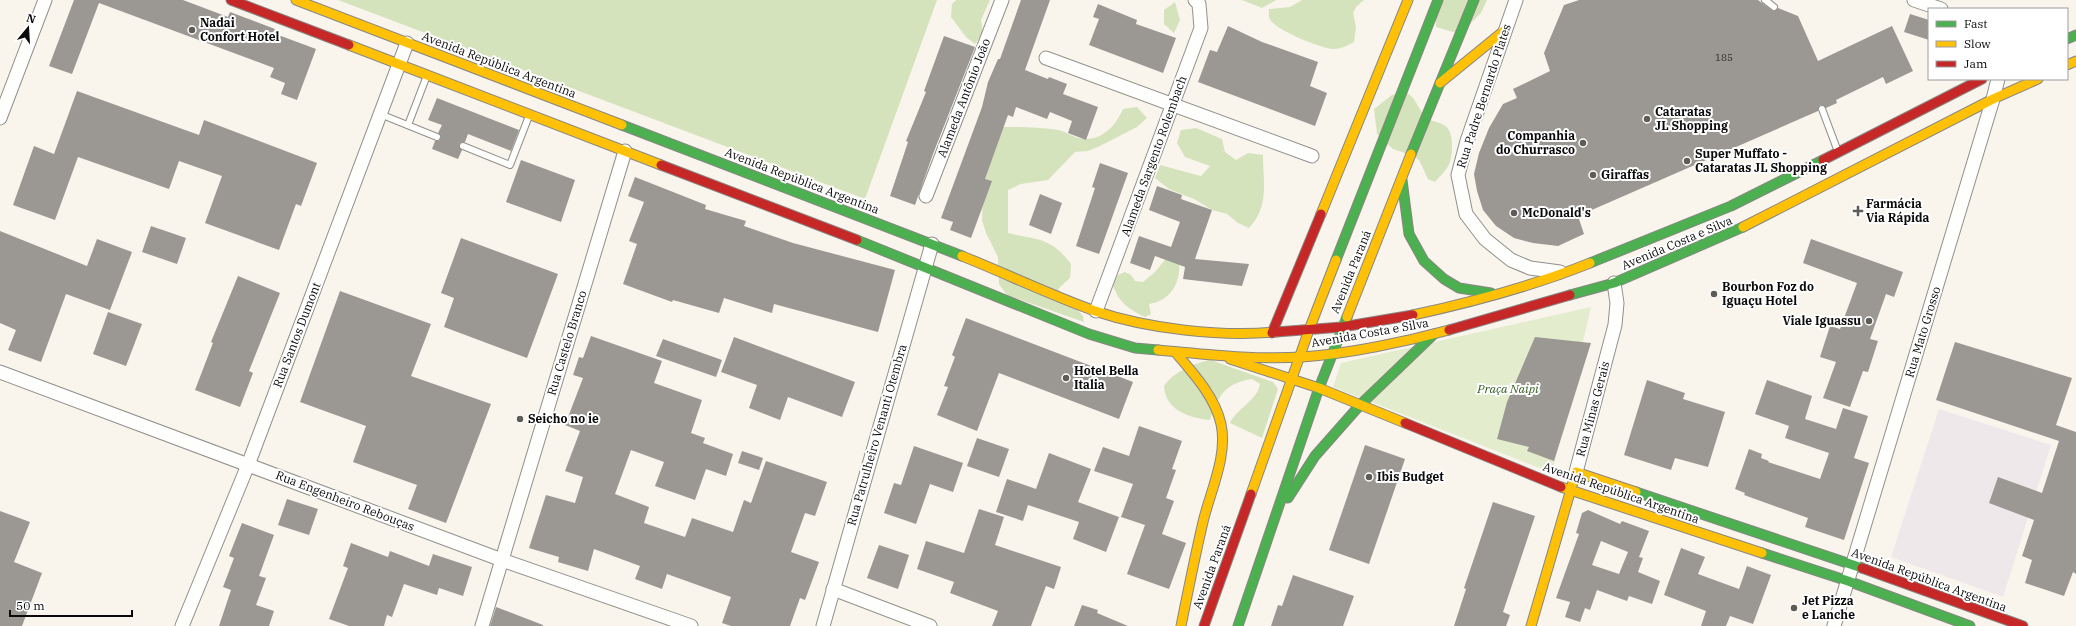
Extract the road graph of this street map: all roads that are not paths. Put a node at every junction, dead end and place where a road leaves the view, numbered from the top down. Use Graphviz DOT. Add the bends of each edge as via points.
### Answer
graph roads {
  1 [pos="45,0"];
  2 [pos="231,0"];
  3 [pos="296,0"];
  4 [pos="1002,0"];
  5 [pos="1195,0"];
  6 [pos="1408,0"];
  7 [pos="1438,0"];
  8 [pos="1474,0"];
  9 [pos="1516,0"];
  10 [pos="1765,0"];
  11 [pos="1914,0"];
  12 [pos="1774,7"];
  13 [pos="1937,8"];
  14 [pos="1505,30"];
  15 [pos="407,42"];
  16 [pos="1046,58"];
  17 [pos="399,64"];
  18 [pos="427,75"];
  19 [pos="1980,80"];
  20 [pos="1998,80"];
  21 [pos="2036,80"];
  22 [pos="1439,84"];
  23 [pos="1993,99"];
  24 [pos="1173,104"];
  25 [pos="1822,109"];
  26 [pos="380,114"];
  27 [pos="530,115"];
  28 [pos="0,118"];
  29 [pos="408,125"];
  30 [pos="437,137"];
  31 [pos="464,146"];
  32 [pos="625,151"];
  33 [pos="1838,152"];
  34 [pos="1312,156"];
  35 [pos="1401,177"];
  36 [pos="926,196"];
  37 [pos="932,244"];
  38 [pos="925,266"];
  39 [pos="1566,273"];
  40 [pos="1614,283"];
  41 [pos="1497,294"];
  42 [pos="1096,311"];
  43 [pos="1342,327"];
  44 [pos="1309,330"];
  45 [pos="1272,333"];
  46 [pos="1434,334"];
  47 [pos="1176,353"];
  48 [pos="1332,354"];
  49 [pos="1222,356"];
  50 [pos="1300,357"];
  51 [pos="0,372"];
  52 [pos="1293,380"];
  53 [pos="1319,388"];
  54 [pos="1360,404"];
  55 [pos="248,465"];
  56 [pos="1576,472"];
  57 [pos="1571,491"];
  58 [pos="1272,522"];
  59 [pos="502,560"];
  60 [pos="1853,565"];
  61 [pos="1848,581"];
  62 [pos="833,589"];
  63 [pos="182,626"];
  64 [pos="482,626"];
  65 [pos="691,626"];
  66 [pos="822,626"];
  67 [pos="930,626"];
  68 [pos="1181,626"];
  69 [pos="1204,626"];
  70 [pos="1238,626"];
  71 [pos="1531,626"];
  72 [pos="1834,626"];
  73 [pos="1970,626"];
  74 [pos="2023,626"];
  1 -- 28 [label="street"];
  2 -- 17 [label="main road, Avenida República Argentina"];
  3 -- 15 [label="main road, Avenida República Argentina"];
  4 -- 36 [label="street, Alameda Antônio João"];
  5 -- 24 [label="street, Alameda Sargento Rolembach" via="1199,4 1201,28"];
  6 -- 45 [label="main road"];
  7 -- 44 [label="main road, Avenida Paraná"];
  8 -- 22 [label="main road, Avenida Paraná"];
  9 -- 14 [label="street, Rua Padre Bernardo Plates"];
  10 -- 12 [label="lane"];
  11 -- 13 [label="street"];
  14 -- 22 [label="main road"];
  14 -- 39 [label="street, Rua Padre Bernardo Plates" via="1458,175 1466,214 1485,240 1511,260 1530,268"];
  15 -- 17 [label="street, Rua Santos Dumont"];
  15 -- 37 [label="main road, Avenida República Argentina"];
  16 -- 24 [label="street"];
  17 -- 18 [label="main road, Avenida República Argentina"];
  17 -- 26 [label="street, Rua Santos Dumont"];
  18 -- 27 [label="main road, Avenida República Argentina"];
  18 -- 29 [label="lane"];
  19 -- 33 [label="main road, Avenida Costa e Silva"];
  20 -- 23 [label="street, Rua Mato Grosso"];
  21 -- 23 [label="main road, Avenida Costa e Silva"];
  22 -- 35 [label="main road, Avenida Paraná"];
  23 -- 40 [label="main road, Avenida Costa e Silva" via="1744,227"];
  23 -- 60 [label="street, Rua Mato Grosso"];
  24 -- 34 [label="street"];
  24 -- 42 [label="street, Alameda Sargento Rolembach"];
  25 -- 33 [label="lane"];
  26 -- 29 [label="lane"];
  26 -- 55 [label="street, Rua Santos Dumont"];
  27 -- 31 [label="lane" via="510,165"];
  27 -- 32 [label="main road, Avenida República Argentina"];
  29 -- 30 [label="lane"];
  32 -- 38 [label="main road, Avenida República Argentina"];
  32 -- 59 [label="street, Rua Castelo Branco"];
  33 -- 39 [label="main road, Avenida Costa e Silva" via="1731,206"];
  35 -- 41 [label="main road" via="1409,234 1424,261 1444,279 1459,288"];
  35 -- 43 [label="main road, Avenida Paraná"];
  37 -- 38 [label="street, Rua Patrulheiro Venanti Otembra"];
  37 -- 42 [label="main road, Avenida República Argentina"];
  38 -- 47 [label="main road, Avenida República Argentina" via="1089,334 1135,348"];
  38 -- 62 [label="street, Rua Patrulheiro Venanti Otembra"];
  39 -- 41 [label="main road, Avenida Costa e Silva"];
  40 -- 46 [label="main road, Avenida Costa e Silva"];
  40 -- 56 [label="street, Rua Minas Gerais" via="1617,302 1615,324"];
  41 -- 43 [label="main road, Avenida Costa e Silva" via="1401,318"];
  42 -- 45 [label="main road, Avenida República Argentina" via="1154,325 1202,331"];
  43 -- 44 [label="main road, Avenida Costa e Silva"];
  43 -- 48 [label="main road, Avenida Paraná"];
  44 -- 45 [label="main road, Avenida República Argentina"];
  44 -- 50 [label="main road, Avenida Paraná"];
  46 -- 48 [label="main road, Avenida Costa e Silva"];
  46 -- 54 [label="main road"];
  47 -- 49 [label="main road, Avenida República Argentina"];
  47 -- 68 [label="main road" via="1200,381 1213,402 1221,425 1222,446 1202,523"];
  48 -- 50 [label="main road, Avenida Costa e Silva"];
  48 -- 53 [label="main road, Avenida Paraná"];
  49 -- 50 [label="main road, Avenida República Argentina"];
  49 -- 52 [label="main road, Avenida República Argentina"];
  50 -- 52 [label="main road, Avenida Paraná"];
  51 -- 55 [label="street, Rua Engenheiro Rebouças"];
  52 -- 53 [label="main road, Avenida República Argentina"];
  52 -- 69 [label="main road, Avenida Paraná"];
  53 -- 54 [label="main road, Avenida República Argentina"];
  53 -- 58 [label="main road, Avenida Paraná"];
  54 -- 57 [label="main road, Avenida República Argentina"];
  54 -- 58 [label="main road" via="1315,456"];
  55 -- 59 [label="street, Rua Engenheiro Rebouças"];
  55 -- 63 [label="street, Rua Santos Dumont"];
  56 -- 57 [label="main road, Rua Minas Gerais"];
  56 -- 60 [label="main road, Avenida República Argentina"];
  57 -- 61 [label="main road, Avenida República Argentina"];
  57 -- 71 [label="main road, Rua Minas Gerais"];
  58 -- 70 [label="main road, Avenida Paraná"];
  59 -- 64 [label="street, Rua Castelo Branco"];
  59 -- 65 [label="street, Rua Engenheiro Rebouças"];
  60 -- 61 [label="street, Rua Mato Grosso"];
  60 -- 74 [label="main road, Avenida República Argentina"];
  61 -- 72 [label="street"];
  61 -- 73 [label="main road, Avenida República Argentina"];
  62 -- 66 [label="street, Rua Patrulheiro Venanti Otembra"];
  62 -- 67 [label="street"];
}
